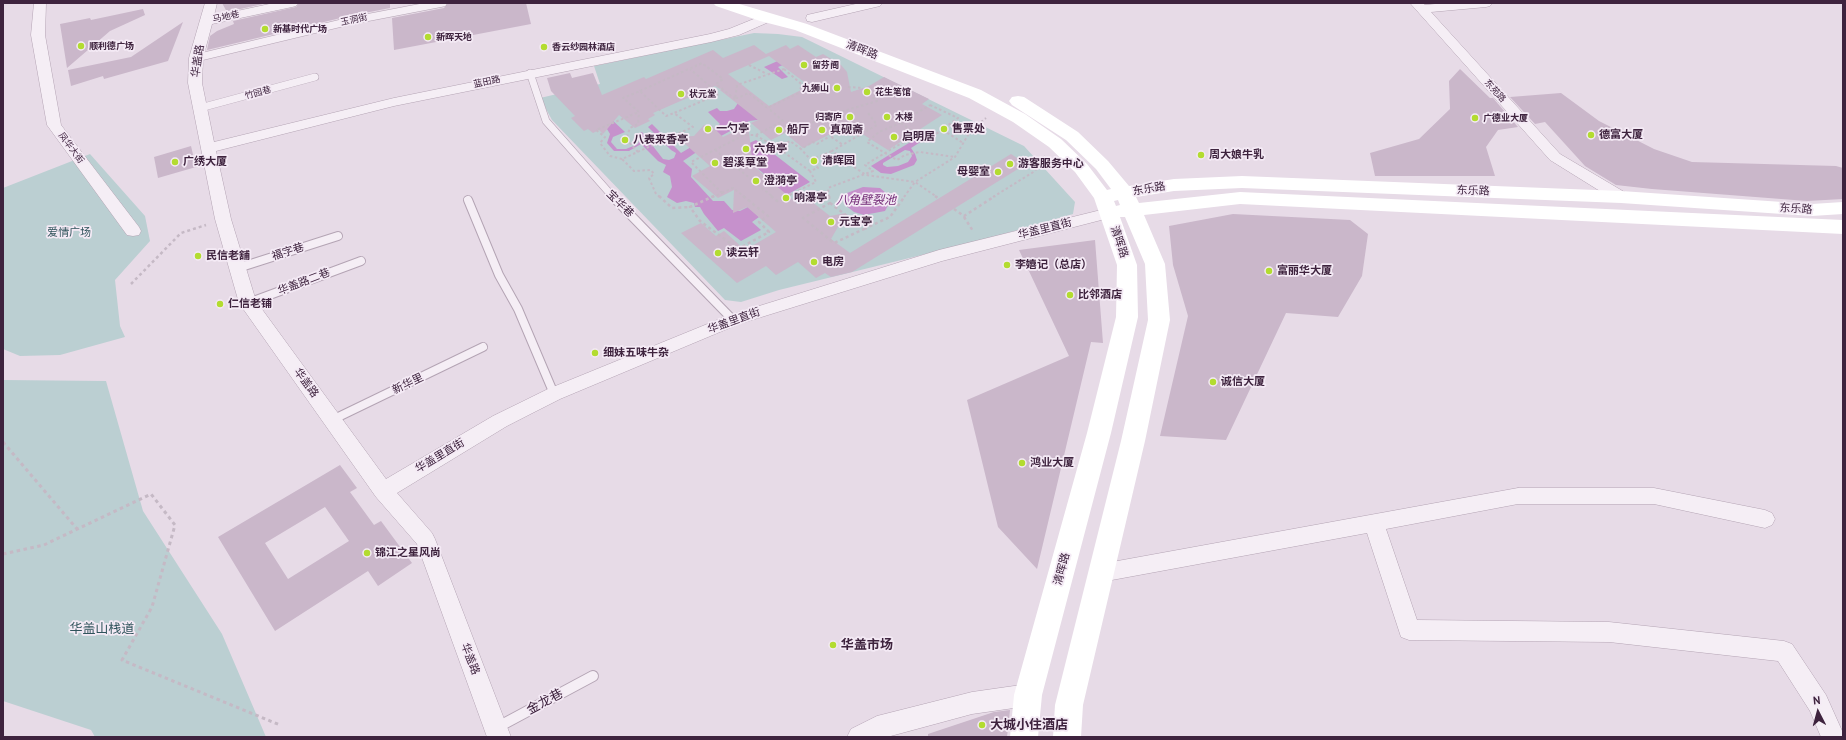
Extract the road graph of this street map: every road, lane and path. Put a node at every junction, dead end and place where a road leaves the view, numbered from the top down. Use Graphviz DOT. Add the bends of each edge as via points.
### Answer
graph roads {
  1 [pos="40,3"];
  2 [pos="211,3"];
  3 [pos="292,3"];
  4 [pos="443,3"];
  5 [pos="721,3"];
  6 [pos="876,3"];
  7 [pos="1486,3"];
  8 [pos="1418,6"];
  9 [pos="764,10"];
  10 [pos="812,18"];
  11 [pos="206,20"];
  12 [pos="196,58"];
  13 [pos="749,65"];
  14 [pos="690,69"];
  15 [pos="530,73"];
  16 [pos="768,75"];
  17 [pos="315,77"];
  18 [pos="848,87"];
  19 [pos="863,88"];
  20 [pos="640,91"];
  21 [pos="872,96"];
  22 [pos="735,99"];
  23 [pos="862,106"];
  24 [pos="200,108"];
  25 [pos="767,108"];
  26 [pos="865,110"];
  27 [pos="639,112"];
  28 [pos="674,113"];
  29 [pos="868,113"];
  30 [pos="826,116"];
  31 [pos="900,123"];
  32 [pos="979,124"];
  33 [pos="803,127"];
  34 [pos="844,129"];
  35 [pos="942,130"];
  36 [pos="917,134"];
  37 [pos="755,136"];
  38 [pos="830,136"];
  39 [pos="857,137"];
  40 [pos="963,143"];
  41 [pos="1055,143"];
  42 [pos="843,145"];
  43 [pos="208,148"];
  44 [pos="778,148"];
  45 [pos="801,149"];
  46 [pos="715,150"];
  47 [pos="832,151"];
  48 [pos="638,152"];
  49 [pos="885,153"];
  50 [pos="955,157"];
  51 [pos="622,159"];
  52 [pos="811,160"];
  53 [pos="849,163"];
  54 [pos="854,167"];
  55 [pos="810,171"];
  56 [pos="866,175"];
  57 [pos="915,182"];
  58 [pos="722,193"];
  59 [pos="1621,197"];
  60 [pos="939,199"];
  61 [pos="468,200"];
  62 [pos="1129,202"];
  63 [pos="830,203"];
  64 [pos="1106,205"];
  65 [pos="690,207"];
  66 [pos="1843,208"];
  67 [pos="954,209"];
  68 [pos="224,219"];
  69 [pos="1843,227"];
  70 [pos="864,229"];
  71 [pos="133,231"];
  72 [pos="338,236"];
  73 [pos="361,261"];
  74 [pos="238,268"];
  75 [pos="131,284"];
  76 [pos="248,303"];
  77 [pos="733,320"];
  78 [pos="483,347"];
  79 [pos="554,394"];
  80 [pos="332,420"];
  81 [pos="3,442"];
  82 [pos="384,491"];
  83 [pos="1765,519"];
  84 [pos="1374,523"];
  85 [pos="77,529"];
  86 [pos="3,554"];
  87 [pos="1101,573"];
  88 [pos="593,676"];
  89 [pos="1028,695"];
  90 [pos="280,725"];
  91 [pos="498,732"];
  92 [pos="859,737"];
  93 [pos="1024,737"];
  94 [pos="1067,737"];
  95 [pos="1833,737"];
  1 -- 71 [label="street, 凤华大街" via="38,35 54,126"];
  2 -- 11 [label="street, 华盖路"];
  3 -- 11 [label="street, 马地巷"];
  4 -- 12 [label="lane, 玉洞街" via="350,21"];
  5 -- 9 [label="street, 清晖路"];
  6 -- 10 [label="street"];
  7 -- 8 [label="street"];
  8 -- 59 [label="street, 东苑路" via="1555,157"];
  9 -- 10 [label="street, 清晖路"];
  9 -- 15 [label="street, 蓝田路" via="734,32"];
  9 -- 41 [label="street, 清晖路" via="801,27 975,94 1019,118"];
  10 -- 62 [label="street, 清晖路" via="988,85 1033,109 1072,136 1102,165"];
  11 -- 12 [label="street, 华盖路"];
  12 -- 24 [label="street, 华盖路" via="195,83"];
  13 -- 16 [label="path"];
  14 -- 20 [label="path"];
  14 -- 22 [label="path" via="702,63 723,79 716,84"];
  14 -- 28 [label="path" via="719,94"];
  15 -- 43 [label="street, 蓝田路" via="394,102"];
  15 -- 77 [label="lane, 宝华巷" via="546,120 604,188"];
  16 -- 22 [label="path" via="737,85"];
  16 -- 25 [label="path" via="784,69 807,89"];
  17 -- 24 [label="lane, 竹园巷"];
  18 -- 19 [label="path"];
  20 -- 27 [label="path" via="623,98"];
  20 -- 28 [label="path" via="666,116"];
  21 -- 23 [label="path" via="877,101"];
  22 -- 25 [label="path" via="749,93"];
  23 -- 26 [label="path"];
  23 -- 30 [label="path"];
  24 -- 43 [label="street, 华盖路"];
  25 -- 37 [label="path" via="783,121"];
  27 -- 48 [label="path" via="638,124 630,128 626,139"];
  27 -- 51 [label="path" via="596,130 605,137 600,143 610,156"];
  28 -- 48 [label="path" via="693,127"];
  29 -- 39 [label="path" via="877,125"];
  30 -- 33 [label="path"];
  30 -- 34 [label="path"];
  31 -- 35 [label="path" via="930,105 958,118"];
  31 -- 36 [label="path"];
  31 -- 49 [label="path" via="879,132 867,142"];
  32 -- 40 [label="path" via="971,130"];
  34 -- 38 [label="path"];
  34 -- 39 [label="path"];
  35 -- 36 [label="path" via="929,139"];
  35 -- 40 [label="path"];
  36 -- 49 [label="path"];
  37 -- 44 [label="path"];
  37 -- 46 [label="path" via="744,134"];
  38 -- 42 [label="path"];
  38 -- 45 [label="path" via="818,144 813,142"];
  39 -- 42 [label="path"];
  40 -- 50 [label="path"];
  41 -- 64 [label="street, 清晖路" via="1081,168"];
  41 -- 67 [label="path" via="1035,171 964,216"];
  42 -- 47 [label="path"];
  43 -- 68 [label="street, 华盖路"];
  44 -- 45 [label="path" via="790,141"];
  44 -- 55 [label="path"];
  45 -- 52 [label="path"];
  46 -- 55 [label="path" via="777,201 816,182"];
  46 -- 58 [label="path" via="691,162"];
  47 -- 52 [label="path"];
  47 -- 53 [label="path"];
  48 -- 51 [label="path"];
  49 -- 50 [label="path" via="897,160 905,155 920,152"];
  49 -- 56 [label="path" via="865,165 873,171"];
  50 -- 57 [label="path"];
  51 -- 65 [label="path" via="634,171 651,170 654,174 649,178 656,194 672,208"];
  52 -- 55 [label="path" via="818,168"];
  54 -- 56 [label="path"];
  56 -- 57 [label="path"];
  56 -- 63 [label="path" via="828,188"];
  57 -- 60 [label="path"];
  57 -- 70 [label="path" via="890,217"];
  58 -- 65 [label="path"];
  58 -- 65 [label="path" via="733,188 768,216 759,222 768,232 738,249 700,221"];
  59 -- 62 [label="street, 东乐路" via="1242,182 1174,185"];
  59 -- 66 [label="street, 东乐路" via="1812,210"];
  61 -- 79 [label="lane" via="499,276 518,309"];
  62 -- 64 [label="street, 东乐路"];
  62 -- 69 [label="street, 东乐路" via="1240,198"];
  62 -- 87 [label="street, 清晖路" via="1155,264 1159,320"];
  63 -- 70 [label="path"];
  63 -- 70 [label="path" via="803,218 834,243"];
  64 -- 77 [label="street, 华盖里直街"];
  64 -- 89 [label="street, 清晖路" via="1127,265 1127,317 1099,432"];
  68 -- 74 [label="street, 华盖路"];
  68 -- 75 [label="path" via="181,233"];
  72 -- 74 [label="lane, 福字巷"];
  73 -- 76 [label="lane, 华盖路二巷"];
  74 -- 76 [label="street, 华盖路"];
  76 -- 80 [label="street, 华盖路"];
  77 -- 79 [label="street, 华盖里直街"];
  78 -- 80 [label="lane, 新华里"];
  79 -- 82 [label="street, 华盖里直街" via="500,421"];
  80 -- 82 [label="street, 华盖路"];
  81 -- 85 [label="path"];
  82 -- 91 [label="street, 华盖路" via="425,539"];
  83 -- 84 [label="street" via="1654,496 1518,496"];
  84 -- 87 [label="street"];
  84 -- 95 [label="street" via="1409,630 1609,632 1784,651 1818,703"];
  85 -- 86 [label="path" via="44,544"];
  85 -- 90 [label="path" via="151,494 175,524 152,607 122,660"];
  87 -- 94 [label="street, 清晖路" via="1069,705"];
  88 -- 91 [label="lane, 金龙巷"];
  89 -- 92 [label="street" via="972,703 877,728"];
  89 -- 93 [label="street, 清晖路"];
}
